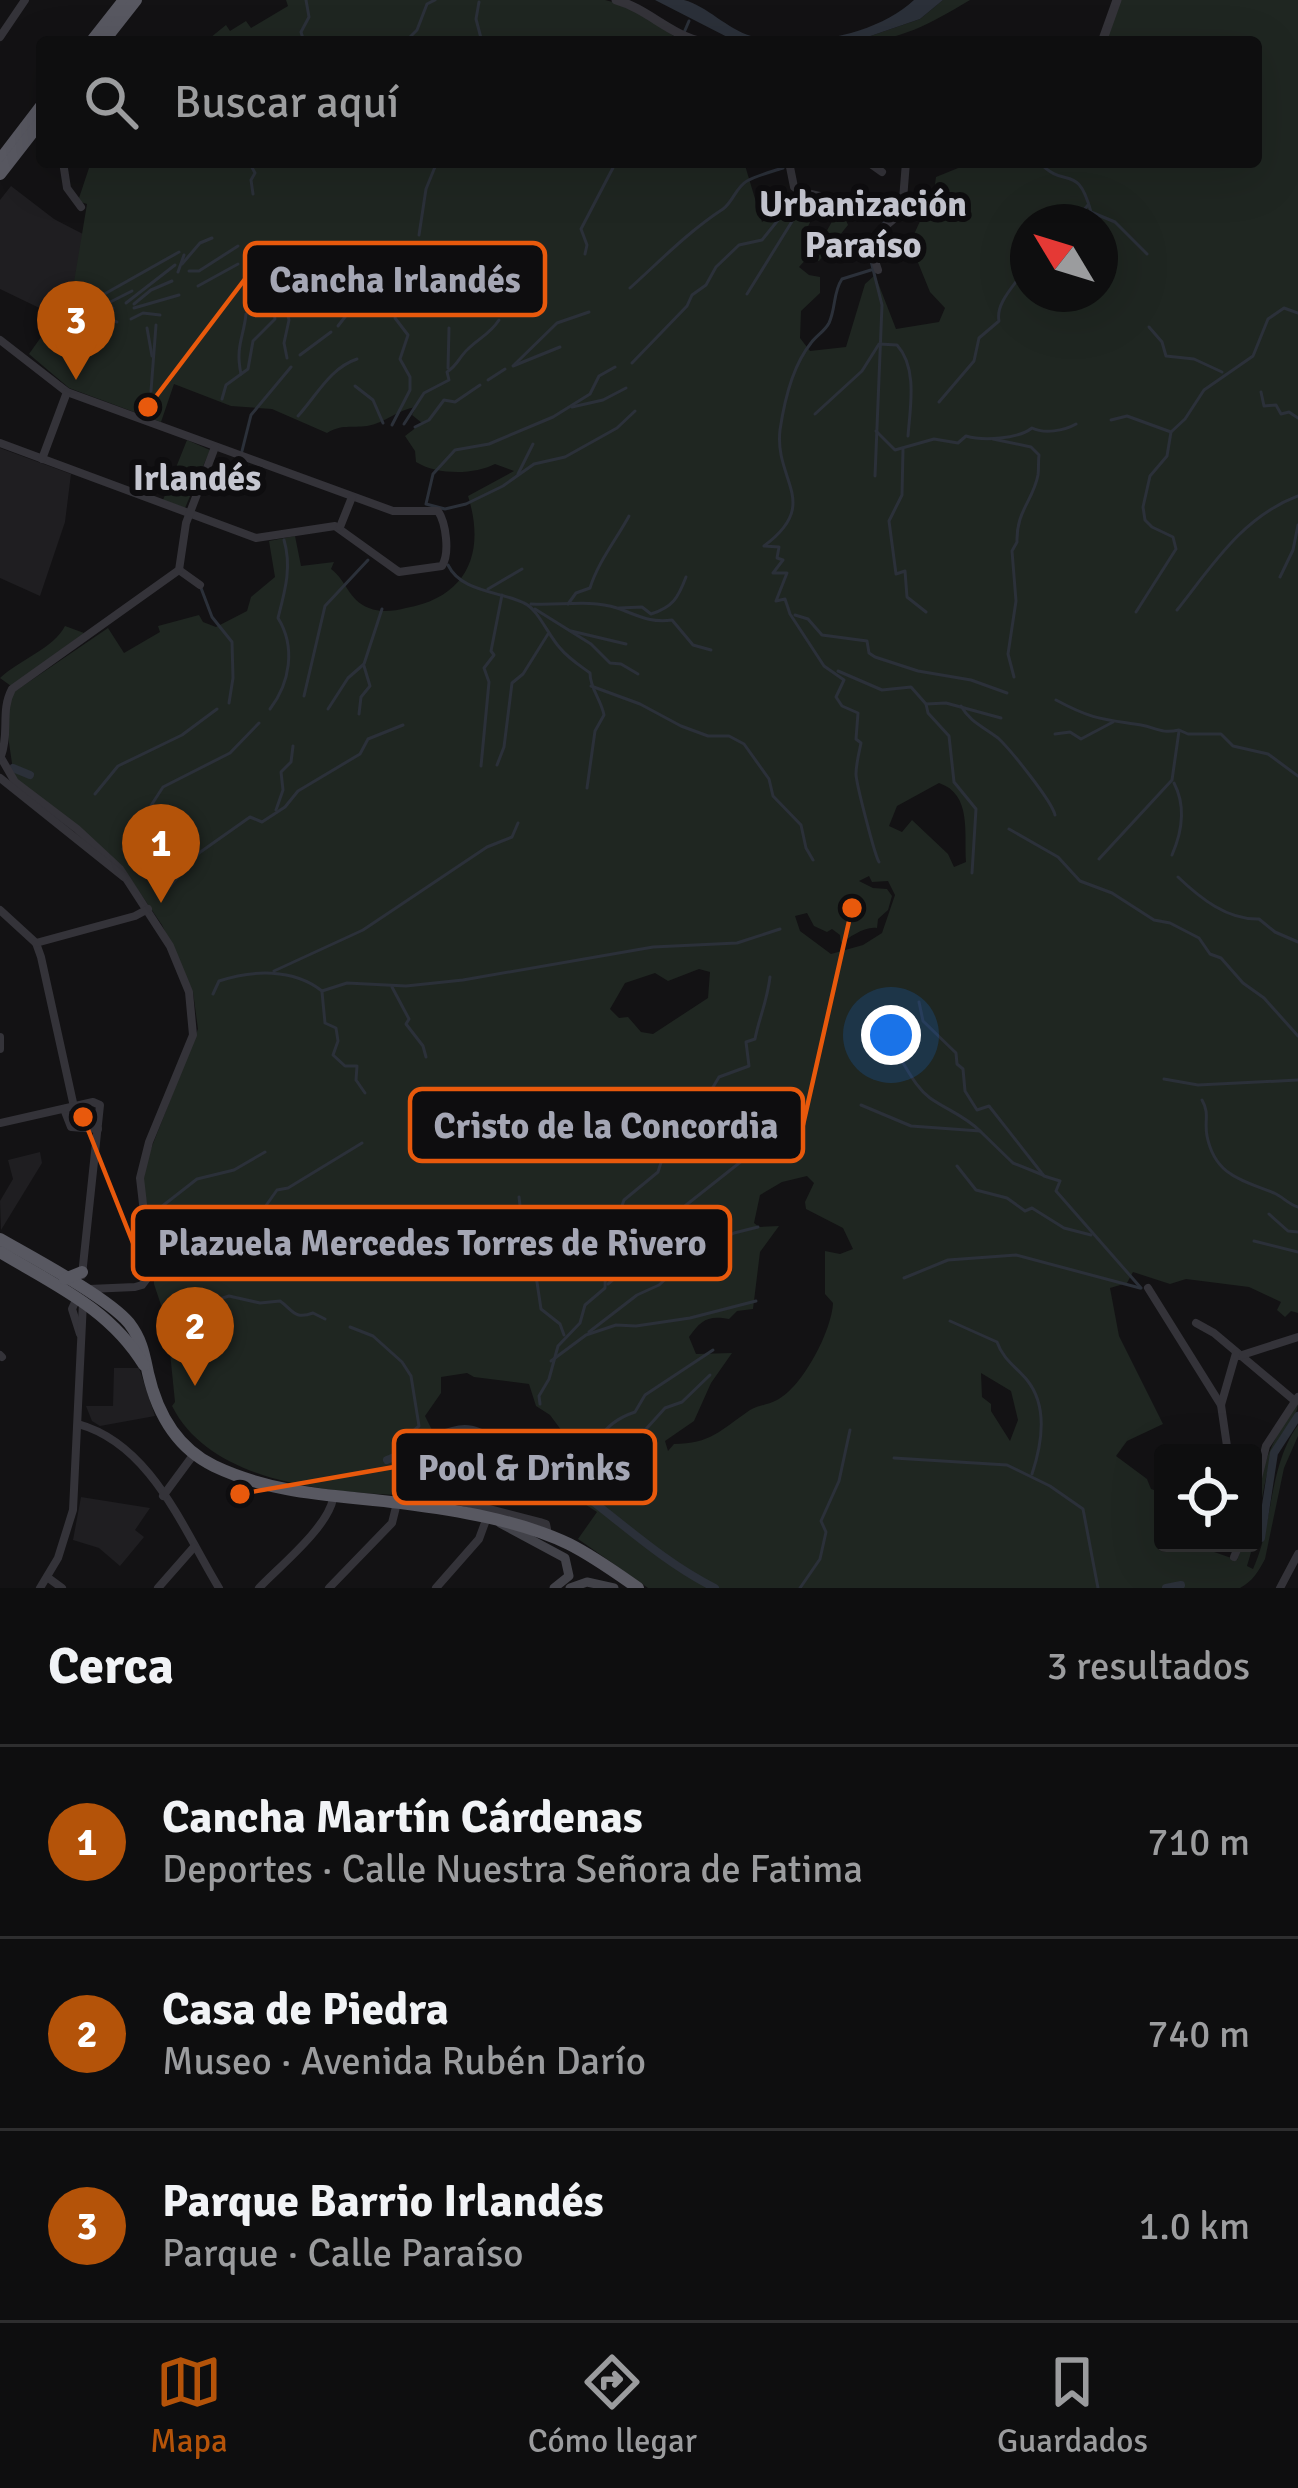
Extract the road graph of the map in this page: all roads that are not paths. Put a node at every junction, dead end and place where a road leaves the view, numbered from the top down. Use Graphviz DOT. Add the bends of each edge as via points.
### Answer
graph roads {
  1 [pos="25,0"];
  2 [pos="124,0"];
  3 [pos="136,0"];
  4 [pos="616,0"];
  5 [pos="1118,0"];
  6 [pos="96,36"];
  7 [pos="108,36"];
  8 [pos="682,36"];
  9 [pos="1104,36"];
  10 [pos="0,37"];
  11 [pos="36,113"];
  12 [pos="36,128"];
  13 [pos="0,160"];
  14 [pos="64,168"];
  15 [pos="790,168"];
  16 [pos="876,168"];
  17 [pos="906,168"];
  18 [pos="882,172"];
  19 [pos="0,175"];
  20 [pos="81,207"];
  21 [pos="848,213"];
  22 [pos="878,270"];
  23 [pos="0,340"];
  24 [pos="67,392"];
  25 [pos="0,443"];
  26 [pos="215,447"];
  27 [pos="42,459"];
  28 [pos="352,497"];
  29 [pos="190,513"];
  30 [pos="340,527"];
  31 [pos="179,570"];
  32 [pos="200,585"];
  33 [pos="1,764"];
  34 [pos="125,878"];
  35 [pos="148,909"];
  36 [pos="0,910"];
  37 [pos="36,943"];
  38 [pos="0,1037"];
  39 [pos="0,1049"];
  40 [pos="69,1108"];
  41 [pos="0,1124"];
  42 [pos="98,1129"];
  43 [pos="6,1249"];
  44 [pos="82,1272"];
  45 [pos="62,1284"];
  46 [pos="126,1287"];
  47 [pos="1148,1288"];
  48 [pos="78,1300"];
  49 [pos="118,1312"];
  50 [pos="1196,1323"];
  51 [pos="1298,1337"];
  52 [pos="1238,1355"];
  53 [pos="147,1371"];
  54 [pos="1296,1399"];
  55 [pos="1221,1405"];
  56 [pos="78,1424"];
  57 [pos="1227,1444"];
  58 [pos="194,1454"];
  59 [pos="1262,1462"];
  60 [pos="400,1486"];
  61 [pos="163,1496"];
  62 [pos="333,1499"];
  63 [pos="441,1502"];
  64 [pos="398,1503"];
  65 [pos="493,1521"];
  66 [pos="548,1535"];
  67 [pos="194,1546"];
  68 [pos="1236,1552"];
  69 [pos="1298,1554"];
  70 [pos="1234,1557"];
  71 [pos="47,1577"];
  72 [pos="40,1588"];
  73 [pos="62,1588"];
  74 [pos="158,1588"];
  75 [pos="219,1588"];
  76 [pos="259,1588"];
  77 [pos="329,1588"];
  78 [pos="436,1588"];
  79 [pos="554,1588"];
  80 [pos="570,1588"];
  81 [pos="614,1588"];
  82 [pos="638,1588"];
  83 [pos="1280,1588"];
  1 -- 10 [label="street"];
  2 -- 6 [label="highway"];
  3 -- 7 [label="highway"];
  4 -- 8 [label="street"];
  5 -- 9 [label="street"];
  11 -- 13 [label="highway"];
  12 -- 19 [label="highway"];
  14 -- 20 [label="street"];
  15 -- 21 [label="street" via="794,188"];
  16 -- 18 [label="street"];
  17 -- 22 [label="street" via="902,212 870,246"];
  23 -- 24 [label="street"];
  24 -- 26 [label="street"];
  24 -- 27 [label="street"];
  25 -- 27 [label="street"];
  26 -- 28 [label="street"];
  26 -- 29 [label="street"];
  27 -- 29 [label="street"];
  28 -- 30 [label="street"];
  28 -- 30 [label="street" via="393,511 438,511 446,559 442,566 393,570"];
  29 -- 30 [label="street" via="256,538"];
  29 -- 31 [label="street"];
  31 -- 32 [label="street"];
  31 -- 33 [label="street" via="11,690 2,706"];
  33 -- 34 [label="street"];
  33 -- 34 [label="street"];
  34 -- 35 [label="street"];
  35 -- 37 [label="street"];
  35 -- 46 [label="street" via="182,974 194,1023 140,1178 151,1273 142,1285"];
  36 -- 37 [label="street"];
  37 -- 40 [label="street"];
  38 -- 39 [label="street"];
  40 -- 41 [label="street"];
  40 -- 42 [label="street" via="71,1127"];
  40 -- 42 [label="street" via="98,1104"];
  42 -- 44 [label="street"];
  43 -- 45 [label="highway"];
  44 -- 45 [label="highway"];
  44 -- 48 [label="street"];
  45 -- 48 [label="highway"];
  45 -- 48 [label="highway"];
  46 -- 48 [label="street"];
  46 -- 49 [label="street" via="116,1297"];
  47 -- 55 [label="street"];
  48 -- 49 [label="highway"];
  48 -- 53 [label="highway" via="118,1328"];
  48 -- 56 [label="street"];
  49 -- 53 [label="highway" via="137,1334"];
  50 -- 52 [label="street"];
  51 -- 52 [label="street"];
  52 -- 54 [label="street"];
  52 -- 55 [label="street"];
  53 -- 58 [label="highway" via="168,1426"];
  54 -- 59 [label="street"];
  55 -- 57 [label="street"];
  56 -- 61 [label="street" via="134,1455"];
  56 -- 71 [label="street" via="71,1522"];
  58 -- 61 [label="street"];
  58 -- 62 [label="highway" via="267,1486"];
  60 -- 63 [label="street"];
  61 -- 67 [label="street"];
  62 -- 64 [label="highway"];
  62 -- 76 [label="street" via="330,1512"];
  63 -- 64 [label="highway"];
  63 -- 65 [label="highway"];
  63 -- 66 [label="street" via="540,1522"];
  64 -- 77 [label="street" via="392,1523"];
  65 -- 66 [label="highway"];
  65 -- 78 [label="street"];
  65 -- 79 [label="main road" via="566,1558 569,1576"];
  66 -- 82 [label="highway"];
  67 -- 74 [label="street"];
  67 -- 75 [label="street"];
  68 -- 70 [label="street"];
  69 -- 83 [label="street"];
  71 -- 72 [label="street"];
  71 -- 73 [label="street"];
  80 -- 81 [label="main road"];
}
